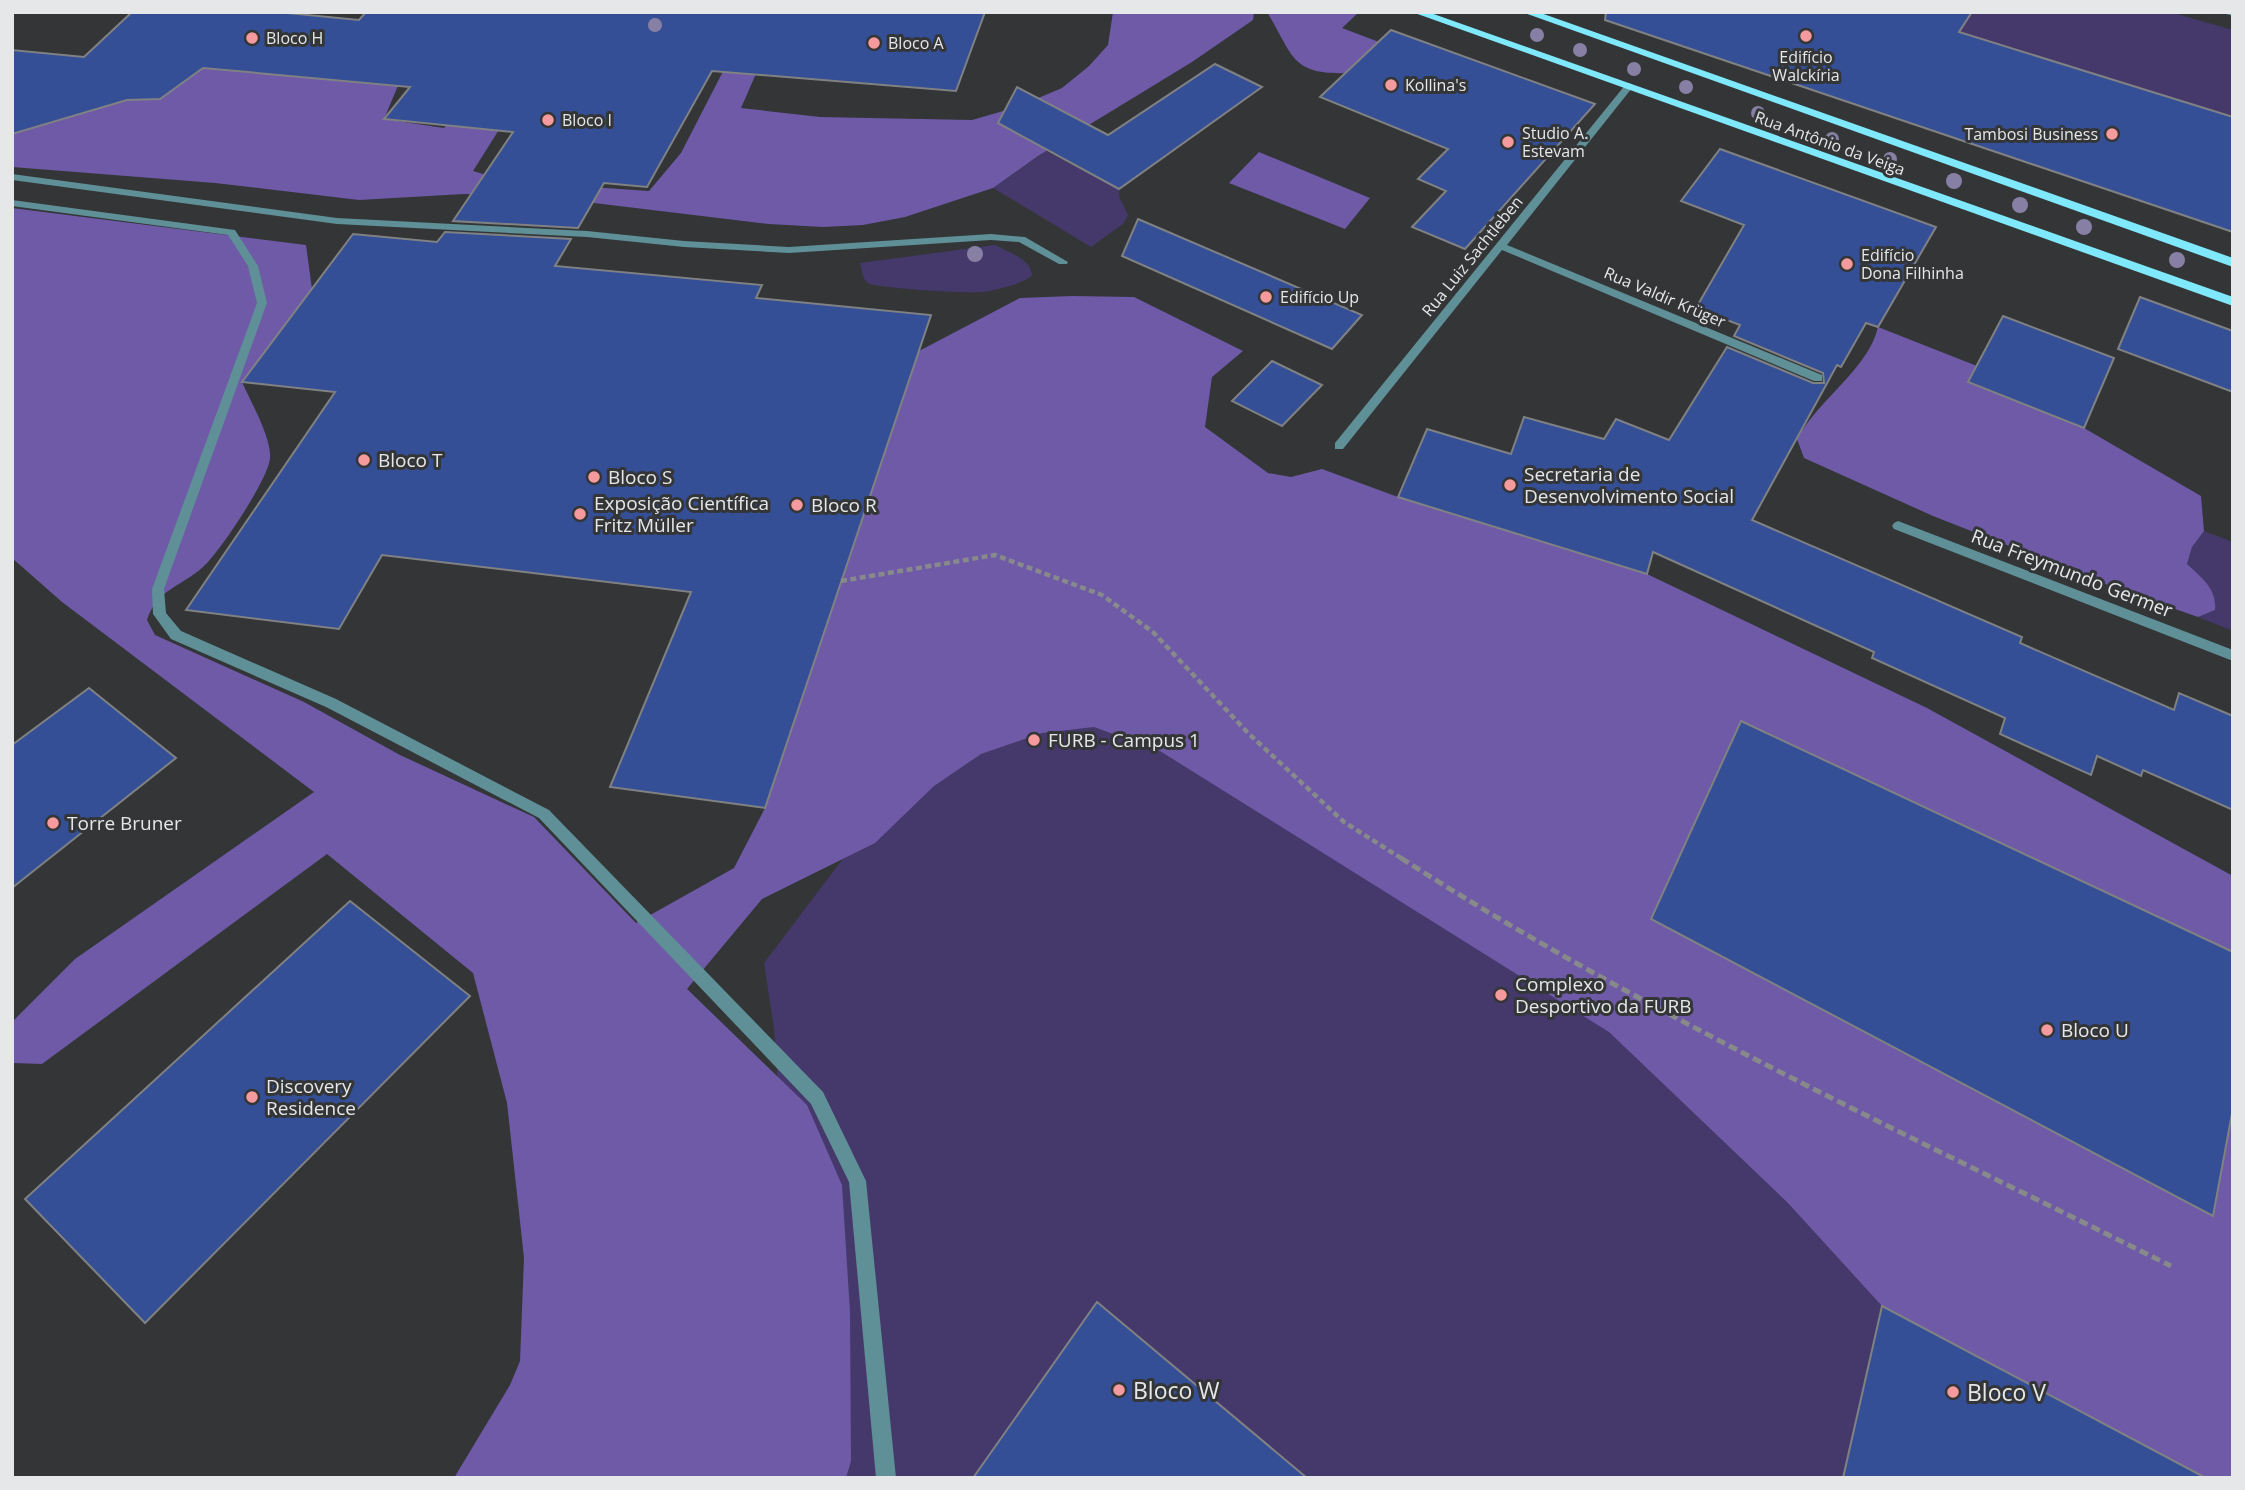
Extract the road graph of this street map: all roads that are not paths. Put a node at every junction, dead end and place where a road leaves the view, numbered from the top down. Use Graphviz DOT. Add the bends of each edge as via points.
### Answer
graph roads {
  1 [pos="1417,12"];
  2 [pos="1527,12"];
  3 [pos="1629,86"];
  4 [pos="12,177"];
  5 [pos="12,203"];
  6 [pos="1501,246"];
  7 [pos="1063,262"];
  8 [pos="2233,263"];
  9 [pos="2233,302"];
  10 [pos="1818,378"];
  11 [pos="1339,446"];
  12 [pos="1898,526"];
  13 [pos="2233,656"];
  14 [pos="886,1478"];
  1 -- 3 [label="main road, Rua Antônio da Veiga"];
  2 -- 8 [label="main road, Rua Antônio da Veiga"];
  3 -- 6 [label="street, Rua Luiz Sachtleben"];
  3 -- 9 [label="main road, Rua Antônio da Veiga"];
  4 -- 7 [label="street" via="337,222 789,250 1011,238"];
  5 -- 14 [label="street" via="231,232 253,266 262,303 158,589 160,614 176,635 331,703 544,814 817,1098 857,1181"];
  6 -- 10 [label="street, Rua Valdir Krüger"];
  6 -- 11 [label="street, Rua Luiz Sachtleben"];
  12 -- 13 [label="street, Rua Freymundo Germer"];
}
